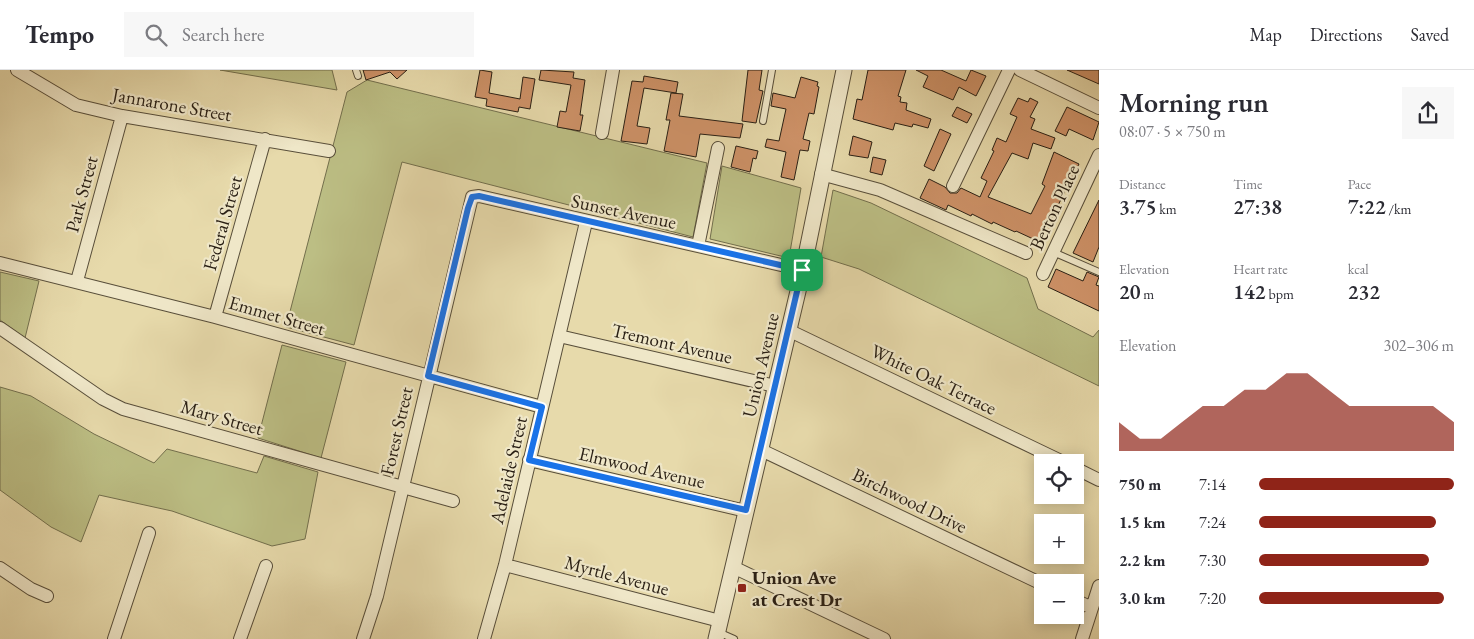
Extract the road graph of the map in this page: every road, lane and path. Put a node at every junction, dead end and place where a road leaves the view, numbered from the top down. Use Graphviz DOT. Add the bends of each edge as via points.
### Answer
graph roads {
  1 [pos="17,70"];
  2 [pos="613,70"];
  3 [pos="772,70"];
  4 [pos="1009,70"];
  5 [pos="1020,70"];
  6 [pos="841,71"];
  7 [pos="1099,108"];
  8 [pos="122,116"];
  9 [pos="763,121"];
  10 [pos="602,132"];
  11 [pos="265,138"];
  12 [pos="718,148"];
  13 [pos="329,151"];
  14 [pos="1099,156"];
  15 [pos="822,174"];
  16 [pos="953,186"];
  17 [pos="586,222"];
  18 [pos="463,230"];
  19 [pos="698,246"];
  20 [pos="1053,252"];
  21 [pos="1026,253"];
  22 [pos="0,263"];
  23 [pos="802,270"];
  24 [pos="1099,272"];
  25 [pos="1042,274"];
  26 [pos="77,281"];
  27 [pos="215,317"];
  28 [pos="0,328"];
  29 [pos="788,330"];
  30 [pos="559,336"];
  31 [pos="428,376"];
  32 [pos="775,386"];
  33 [pos="542,407"];
  34 [pos="761,450"];
  35 [pos="1046,454"];
  36 [pos="529,460"];
  37 [pos="1084,472"];
  38 [pos="1099,480"];
  39 [pos="403,487"];
  40 [pos="453,501"];
  41 [pos="746,510"];
  42 [pos="149,534"];
  43 [pos="505,565"];
  44 [pos="266,566"];
  45 [pos="732,567"];
  46 [pos="0,568"];
  47 [pos="1034,580"];
  48 [pos="1099,586"];
  49 [pos="47,596"];
  50 [pos="1084,604"];
  51 [pos="1092,608"];
  52 [pos="718,630"];
  53 [pos="114,639"];
  54 [pos="240,639"];
  55 [pos="363,639"];
  56 [pos="484,639"];
  57 [pos="734,639"];
  58 [pos="884,639"];
  59 [pos="1082,639"];
  1 -- 8 [label="street, Jannarone Street" via="76,106"];
  2 -- 10 [label="street"];
  3 -- 9 [label="lane"];
  4 -- 16 [label="street"];
  5 -- 7 [label="street"];
  6 -- 15 [label="street, Union Avenue"];
  8 -- 11 [label="street, Jannarone Street"];
  8 -- 26 [label="street, Park Street"];
  11 -- 13 [label="street, Jannarone Street"];
  11 -- 27 [label="street, Federal Street"];
  12 -- 19 [label="street"];
  14 -- 20 [label="street, Berton Place"];
  15 -- 21 [label="street" via="891,194"];
  15 -- 23 [label="street, Union Avenue"];
  17 -- 18 [label="street, Sunset Avenue" via="479,196 472,197"];
  17 -- 19 [label="street, Sunset Avenue"];
  17 -- 30 [label="street, Adelaide Street"];
  18 -- 31 [label="street, Forest Street"];
  19 -- 23 [label="street, Sunset Avenue"];
  20 -- 24 [label="lane"];
  20 -- 25 [label="street, Berton Place"];
  22 -- 26 [label="street, Emmet Street"];
  23 -- 29 [label="street, Union Avenue"];
  26 -- 27 [label="street, Emmet Street"];
  27 -- 31 [label="street, Emmet Street"];
  28 -- 39 [label="street, Mary Street" via="118,407"];
  29 -- 32 [label="street, Union Avenue"];
  29 -- 35 [label="street, White Oak Terrace"];
  30 -- 32 [label="street, Tremont Avenue"];
  30 -- 33 [label="street, Adelaide Street"];
  31 -- 33 [label="street, Emmet Street"];
  31 -- 39 [label="street, Forest Street"];
  32 -- 34 [label="street, Union Avenue"];
  33 -- 36 [label="street, Adelaide Street"];
  34 -- 41 [label="street, Union Avenue"];
  34 -- 47 [label="street, Birchwood Drive"];
  36 -- 41 [label="street, Elmwood Avenue"];
  36 -- 43 [label="street, Adelaide Street"];
  37 -- 38 [label="street"];
  39 -- 40 [label="street, Mary Street"];
  39 -- 55 [label="street, Forest Street" via="377,596"];
  41 -- 45 [label="street, Union Avenue"];
  42 -- 53 [label="street"];
  43 -- 52 [label="street, Myrtle Avenue"];
  43 -- 56 [label="street, Adelaide Street"];
  44 -- 54 [label="street"];
  45 -- 52 [label="street, Union Avenue"];
  45 -- 58 [label="street"];
  46 -- 49 [label="street"];
  48 -- 51 [label="street"];
  50 -- 51 [label="street"];
  51 -- 59 [label="street"];
  52 -- 57 [label="lane"];
}
